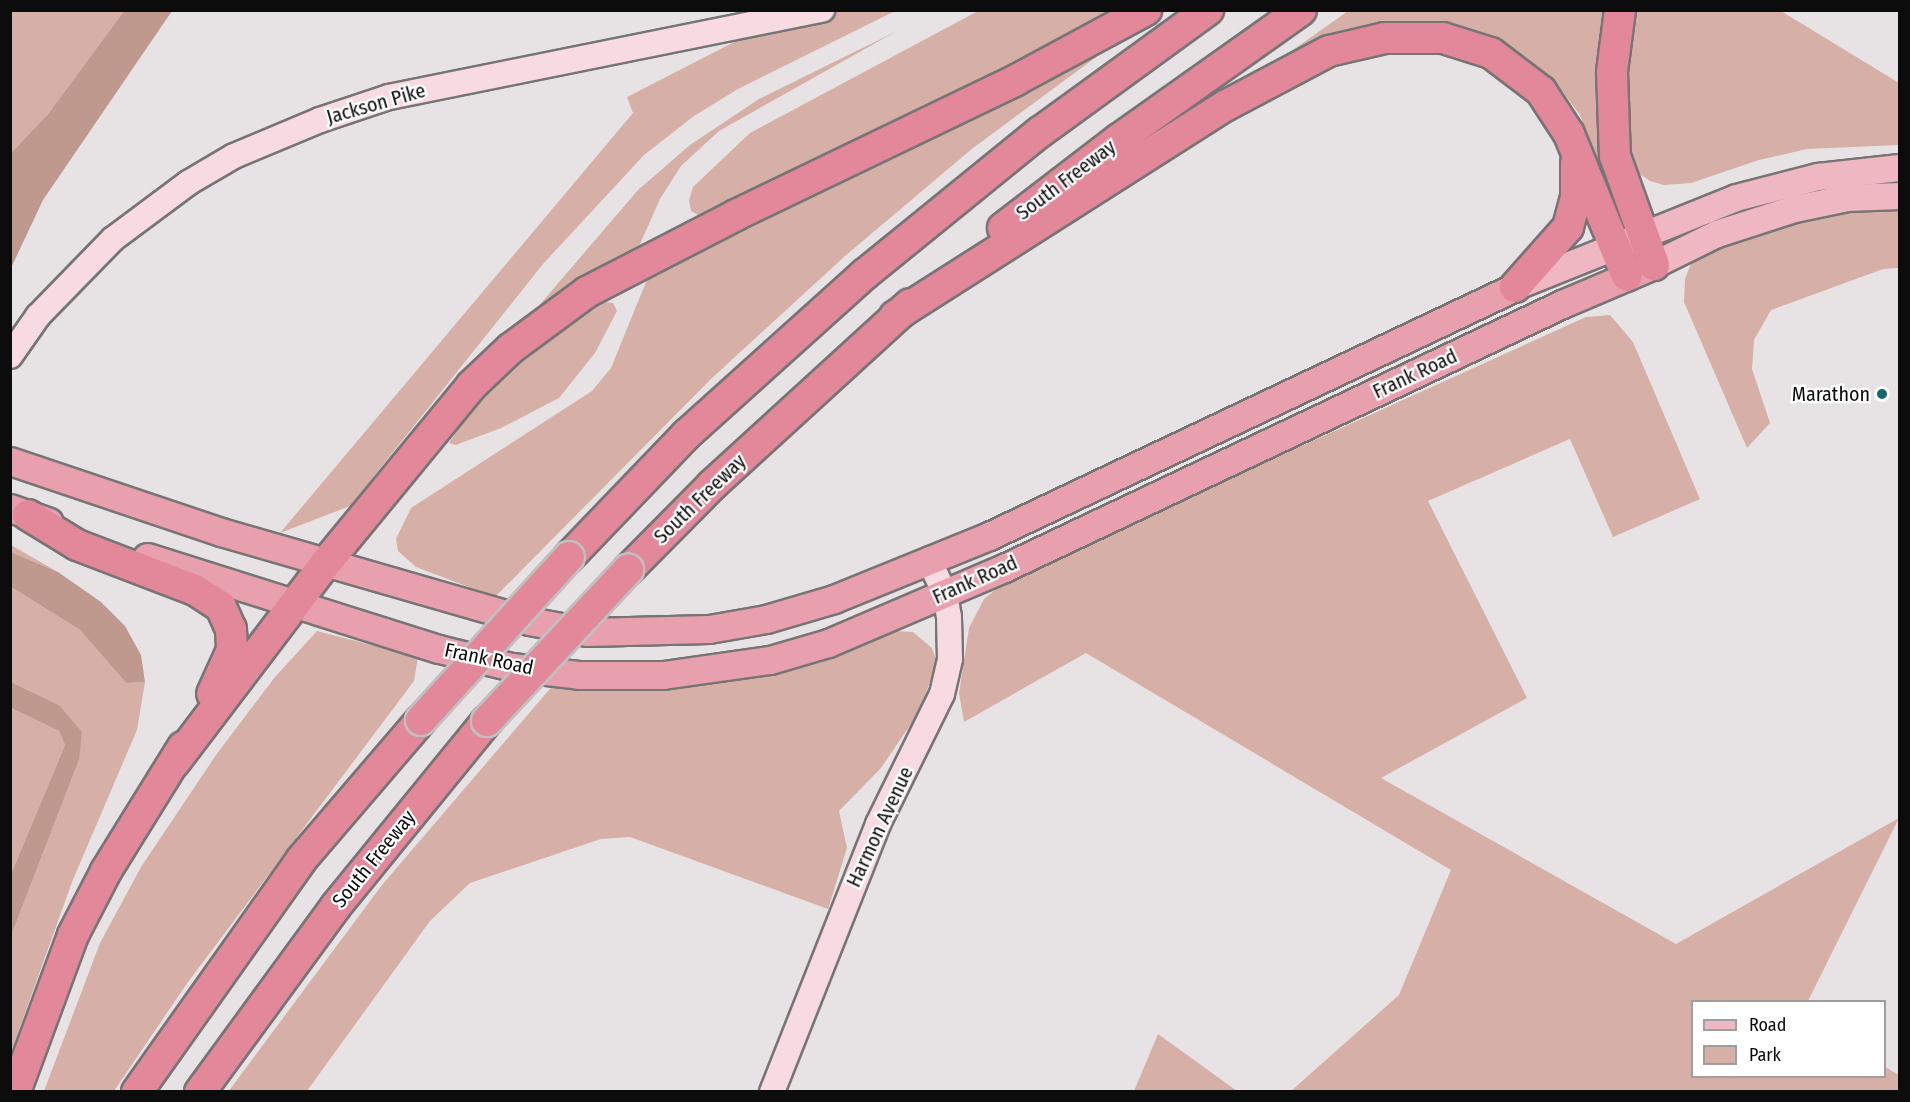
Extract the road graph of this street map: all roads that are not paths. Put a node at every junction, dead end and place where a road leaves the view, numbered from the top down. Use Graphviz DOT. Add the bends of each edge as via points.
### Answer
graph roads {
  1 [pos="822,10"];
  2 [pos="1146,10"];
  3 [pos="1208,10"];
  4 [pos="1301,10"];
  5 [pos="1620,10"];
  6 [pos="1575,151"];
  7 [pos="1899,168"];
  8 [pos="1899,196"];
  9 [pos="1628,239"];
  10 [pos="1640,271"];
  11 [pos="1515,287"];
  12 [pos="896,316"];
  13 [pos="10,356"];
  14 [pos="10,461"];
  15 [pos="20,511"];
  16 [pos="929,560"];
  17 [pos="326,564"];
  18 [pos="945,594"];
  19 [pos="297,605"];
  20 [pos="174,763"];
  21 [pos="15,1092"];
  22 [pos="137,1092"];
  23 [pos="200,1092"];
  24 [pos="772,1092"];
  1 -- 13 [label="main road, Jackson Pike" via="389,97 320,120 234,156 188,183 113,239 38,316"];
  2 -- 17 [label="highway" via="1016,80 735,214 587,292 510,349 471,386"];
  3 -- 22 [label="highway, bridge" via="1040,132 865,274 687,434 421,720 301,860"];
  4 -- 12 [label="highway, South Freeway" via="1050,190"];
  5 -- 9 [label="highway" via="1612,72 1615,156"];
  6 -- 9 [label="highway"];
  6 -- 11 [label="highway" via="1577,189 1572,219 1564,234"];
  6 -- 12 [label="highway" via="1560,117 1541,92 1491,53 1422,36 1366,41 1329,51 1225,106"];
  7 -- 9 [label="main road, Frank Road" via="1795,182 1736,198"];
  8 -- 10 [label="main road, Frank Road" via="1848,198 1796,209 1718,234"];
  9 -- 10 [label="highway"];
  9 -- 11 [label="main road, Frank Road"];
  10 -- 18 [label="highway, Frank Road"];
  11 -- 16 [label="highway, Frank Road" via="988,536"];
  12 -- 23 [label="highway, South Freeway, bridge" via="712,485 487,721 336,906"];
  14 -- 17 [label="highway, Frank Road" via="89,490"];
  15 -- 19 [label="highway, Frank Road"];
  15 -- 20 [label="highway" via="77,545 195,590 221,607 231,629 232,650"];
  16 -- 17 [label="highway, Frank Road" via="834,599 766,620 709,629 640,633 587,632 529,621"];
  16 -- 18 [label="main road, Harmon Avenue"];
  17 -- 19 [label="highway"];
  18 -- 19 [label="highway, Frank Road" via="799,652 717,670 663,675 579,675 512,667"];
  18 -- 24 [label="main road, Harmon Avenue" via="951,638 942,694 878,824"];
  19 -- 20 [label="highway"];
  20 -- 21 [label="highway" via="106,871 73,935"];
}
